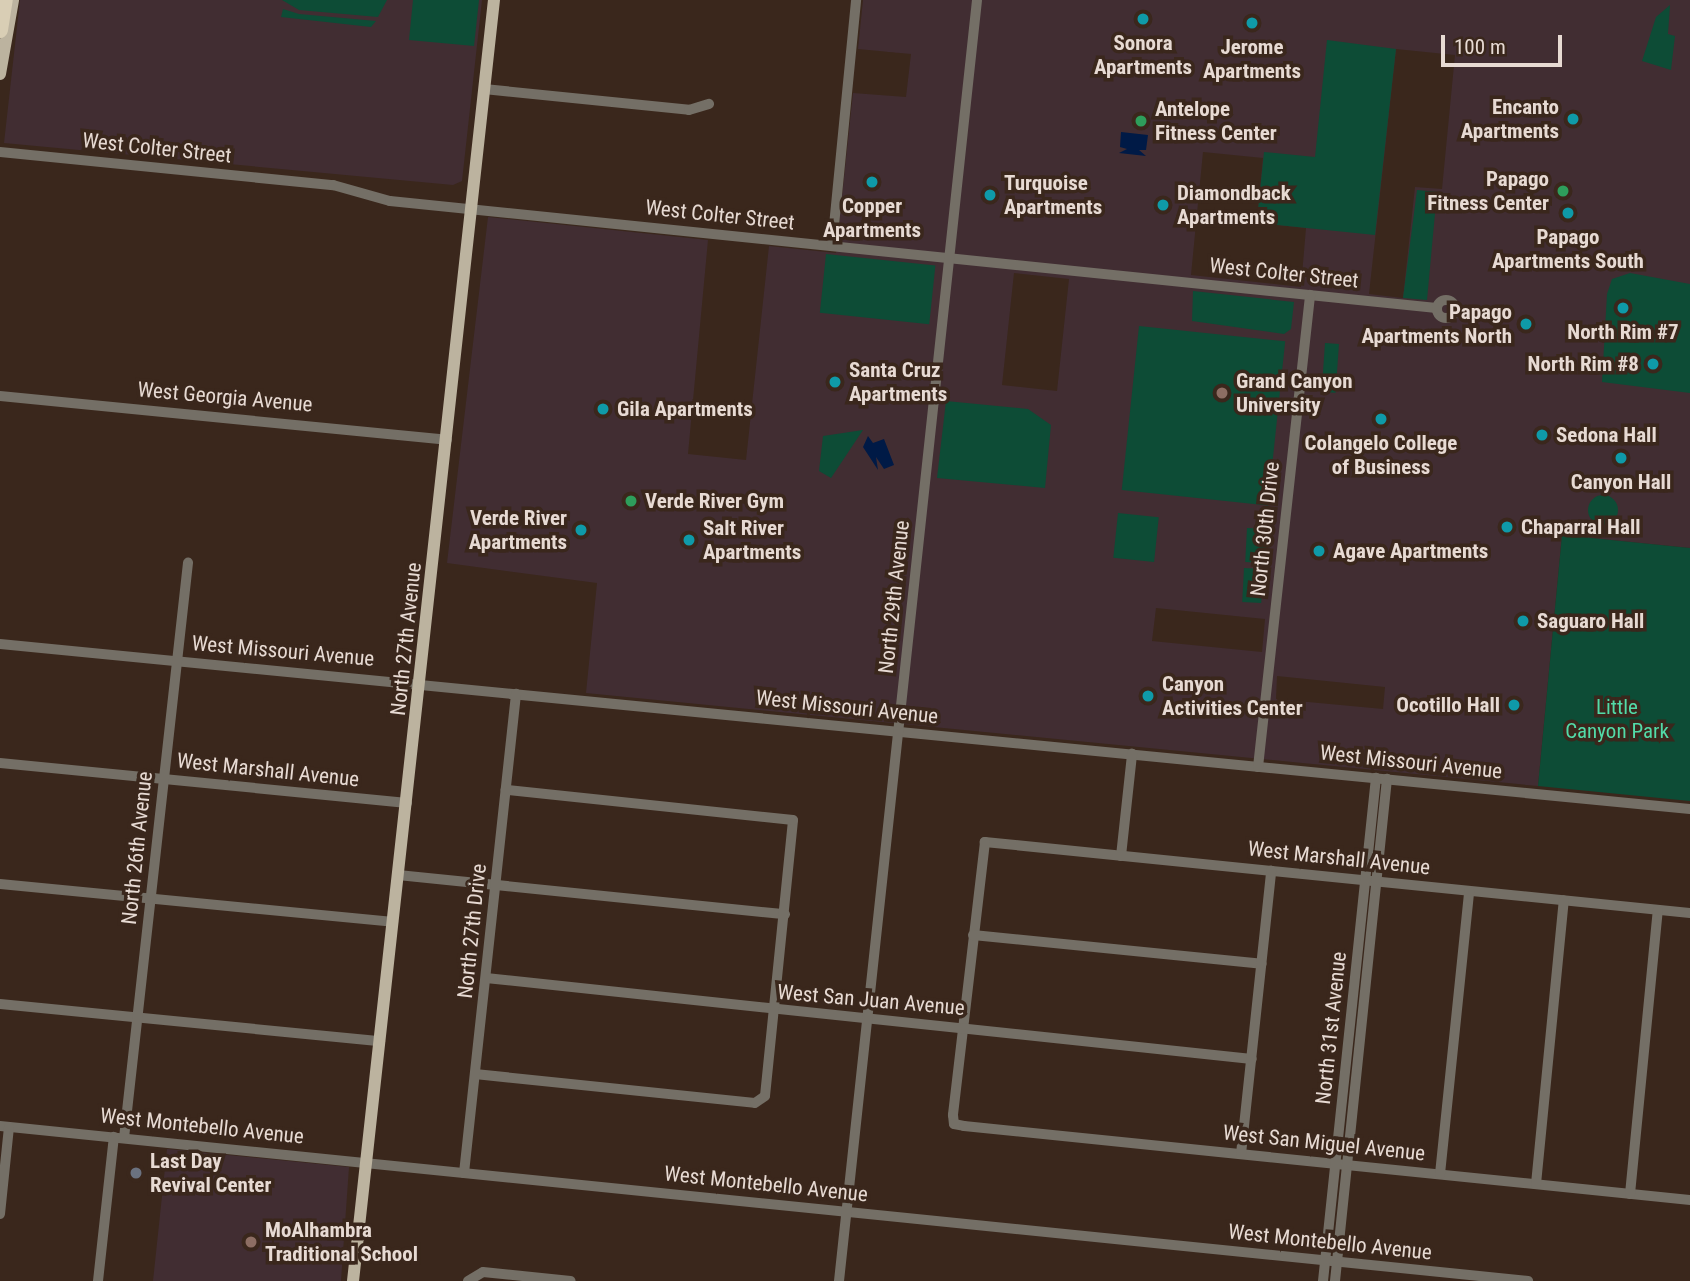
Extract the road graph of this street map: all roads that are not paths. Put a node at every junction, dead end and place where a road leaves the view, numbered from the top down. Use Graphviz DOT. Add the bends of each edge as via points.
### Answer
graph roads {
  1 [pos="5,0"];
  2 [pos="13,0"];
  3 [pos="494,0"];
  4 [pos="856,0"];
  5 [pos="977,0"];
  6 [pos="0,30"];
  7 [pos="0,74"];
  8 [pos="484,89"];
  9 [pos="709,104"];
  10 [pos="0,152"];
  11 [pos="471,209"];
  12 [pos="831,246"];
  13 [pos="950,258"];
  14 [pos="1310,295"];
  15 [pos="1437,308"];
  16 [pos="0,396"];
  17 [pos="447,440"];
  18 [pos="188,563"];
  19 [pos="0,644"];
  20 [pos="177,660"];
  21 [pos="420,684"];
  22 [pos="516,694"];
  23 [pos="900,731"];
  24 [pos="1132,754"];
  25 [pos="0,763"];
  26 [pos="1258,767"];
  27 [pos="164,779"];
  28 [pos="1381,779"];
  29 [pos="506,790"];
  30 [pos="407,803"];
  31 [pos="1690,809"];
  32 [pos="1121,856"];
  33 [pos="1271,871"];
  34 [pos="398,875"];
  35 [pos="1371,881"];
  36 [pos="0,884"];
  37 [pos="496,885"];
  38 [pos="1469,891"];
  39 [pos="150,898"];
  40 [pos="1564,900"];
  41 [pos="1658,910"];
  42 [pos="1690,913"];
  43 [pos="785,914"];
  44 [pos="393,922"];
  45 [pos="973,935"];
  46 [pos="1262,964"];
  47 [pos="486,978"];
  48 [pos="0,1004"];
  49 [pos="775,1010"];
  50 [pos="137,1017"];
  51 [pos="868,1019"];
  52 [pos="963,1028"];
  53 [pos="380,1041"];
  54 [pos="1252,1059"];
  55 [pos="475,1074"];
  56 [pos="4,1127"];
  57 [pos="119,1138"];
  58 [pos="1241,1154"];
  59 [pos="367,1162"];
  60 [pos="1341,1164"];
  61 [pos="464,1173"];
  62 [pos="1440,1174"];
  63 [pos="1536,1184"];
  64 [pos="1630,1194"];
  65 [pos="1690,1200"];
  66 [pos="847,1212"];
  67 [pos="0,1214"];
  68 [pos="1331,1261"];
  69 [pos="472,1278"];
  70 [pos="98,1281"];
  71 [pos="353,1281"];
  72 [pos="571,1281"];
  73 [pos="839,1281"];
  74 [pos="1323,1281"];
  75 [pos="1335,1281"];
  76 [pos="1528,1281"];
  1 -- 6 [label="highway"];
  2 -- 7 [label="main road"];
  3 -- 8 [label="main road, North 27th Avenue"];
  4 -- 12 [label="street"];
  5 -- 13 [label="street, North 29th Avenue"];
  8 -- 9 [label="street" via="689,110"];
  8 -- 11 [label="main road, North 27th Avenue"];
  10 -- 11 [label="street, West Colter Street" via="333,185 390,201"];
  11 -- 12 [label="street, West Colter Street"];
  11 -- 17 [label="main road, North 27th Avenue"];
  12 -- 13 [label="street, West Colter Street"];
  13 -- 14 [label="street, West Colter Street"];
  13 -- 23 [label="street, North 29th Avenue"];
  14 -- 15 [label="street, West Colter Street"];
  14 -- 26 [label="street, North 30th Drive"];
  16 -- 17 [label="street, West Georgia Avenue"];
  17 -- 21 [label="main road, North 27th Avenue"];
  18 -- 20 [label="street, North 26th Avenue"];
  19 -- 20 [label="street, West Missouri Avenue"];
  20 -- 21 [label="street, West Missouri Avenue"];
  20 -- 27 [label="street, North 26th Avenue"];
  21 -- 22 [label="street, West Missouri Avenue"];
  21 -- 30 [label="main road, North 27th Avenue"];
  22 -- 23 [label="street, West Missouri Avenue"];
  22 -- 29 [label="street, North 27th Drive"];
  23 -- 24 [label="street, West Missouri Avenue"];
  23 -- 51 [label="street, North 29th Avenue"];
  24 -- 26 [label="street, West Missouri Avenue"];
  24 -- 32 [label="street"];
  25 -- 27 [label="street, West Marshall Avenue"];
  26 -- 28 [label="street, West Missouri Avenue"];
  27 -- 30 [label="street, West Marshall Avenue"];
  27 -- 39 [label="street, North 26th Avenue"];
  28 -- 31 [label="street, West Missouri Avenue"];
  28 -- 35 [label="street, North 31st Avenue"];
  29 -- 37 [label="street, North 27th Drive"];
  29 -- 43 [label="street" via="793,820"];
  30 -- 34 [label="main road, North 27th Avenue"];
  32 -- 33 [label="street, West Marshall Avenue"];
  32 -- 45 [label="street, West Marshall Avenue" via="985,842"];
  33 -- 35 [label="street, West Marshall Avenue"];
  33 -- 46 [label="street"];
  34 -- 37 [label="street"];
  34 -- 44 [label="main road, North 27th Avenue"];
  35 -- 38 [label="street, West Marshall Avenue"];
  35 -- 60 [label="street, North 31st Avenue"];
  36 -- 39 [label="street"];
  37 -- 43 [label="street"];
  37 -- 47 [label="street, North 27th Drive"];
  38 -- 40 [label="street, West Marshall Avenue"];
  38 -- 62 [label="street"];
  39 -- 44 [label="street"];
  39 -- 50 [label="street, North 26th Avenue"];
  40 -- 41 [label="street, West Marshall Avenue"];
  40 -- 63 [label="street"];
  41 -- 42 [label="street, West Marshall Avenue"];
  41 -- 64 [label="street"];
  43 -- 49 [label="street"];
  44 -- 53 [label="main road, North 27th Avenue"];
  45 -- 46 [label="street"];
  45 -- 52 [label="street"];
  46 -- 54 [label="street"];
  47 -- 49 [label="street, West San Juan Avenue"];
  47 -- 55 [label="street, North 27th Drive"];
  48 -- 50 [label="street"];
  49 -- 51 [label="street, West San Juan Avenue"];
  49 -- 55 [label="street" via="763,1104"];
  50 -- 53 [label="street"];
  50 -- 57 [label="street, North 26th Avenue"];
  51 -- 52 [label="street, West San Juan Avenue"];
  51 -- 66 [label="street, North 29th Avenue"];
  52 -- 54 [label="street, West San Juan Avenue"];
  52 -- 58 [label="street, West San Miguel Avenue" via="954,1124"];
  53 -- 59 [label="main road, North 27th Avenue"];
  54 -- 58 [label="street"];
  55 -- 61 [label="street, North 27th Drive"];
  56 -- 57 [label="street, West Montebello Avenue"];
  56 -- 67 [label="street"];
  57 -- 59 [label="street, West Montebello Avenue"];
  57 -- 70 [label="street, North 26th Avenue"];
  58 -- 60 [label="street, West San Miguel Avenue"];
  59 -- 61 [label="street, West Montebello Avenue"];
  59 -- 71 [label="main road, North 27th Avenue"];
  60 -- 62 [label="street, West San Miguel Avenue"];
  60 -- 68 [label="street, North 31st Avenue"];
  61 -- 66 [label="street, West Montebello Avenue"];
  62 -- 63 [label="street, West San Miguel Avenue"];
  63 -- 64 [label="street, West San Miguel Avenue"];
  64 -- 65 [label="street, West San Miguel Avenue"];
  66 -- 68 [label="street, West Montebello Avenue"];
  66 -- 73 [label="street, North 29th Avenue"];
  68 -- 74 [label="street, North 31st Avenue"];
  68 -- 75 [label="street, North 31st Avenue"];
  68 -- 76 [label="street, West Montebello Avenue"];
  69 -- 72 [label="street"];
}
